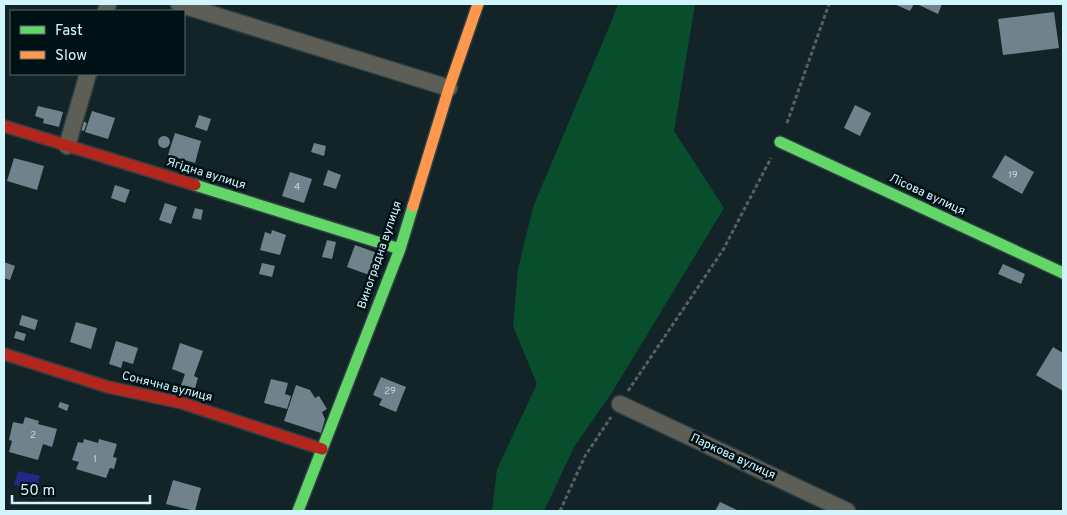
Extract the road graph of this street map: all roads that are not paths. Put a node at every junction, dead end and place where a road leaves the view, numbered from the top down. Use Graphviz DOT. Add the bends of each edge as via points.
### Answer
graph roads {
  1 [pos="179,4"];
  2 [pos="478,4"];
  3 [pos="88,75"];
  4 [pos="449,88"];
  5 [pos="4,126"];
  6 [pos="780,142"];
  7 [pos="67,146"];
  8 [pos="400,248"];
  9 [pos="1063,273"];
  10 [pos="4,354"];
  11 [pos="620,404"];
  12 [pos="322,449"];
  13 [pos="298,511"];
  14 [pos="847,511"];
  1 -- 4 [label="street"];
  2 -- 4 [label="street, Виноградна вулиця"];
  3 -- 7 [label="street"];
  4 -- 8 [label="street, Виноградна вулиця"];
  5 -- 7 [label="street, Ягідна вулиця"];
  6 -- 9 [label="street, Лісова вулиця"];
  7 -- 8 [label="street, Ягідна вулиця"];
  8 -- 12 [label="street, Виноградна вулиця"];
  10 -- 12 [label="street, Сонячна вулиця" via="108,387 182,403"];
  11 -- 14 [label="street, Паркова вулиця"];
  12 -- 13 [label="street, Виноградна вулиця"];
}
